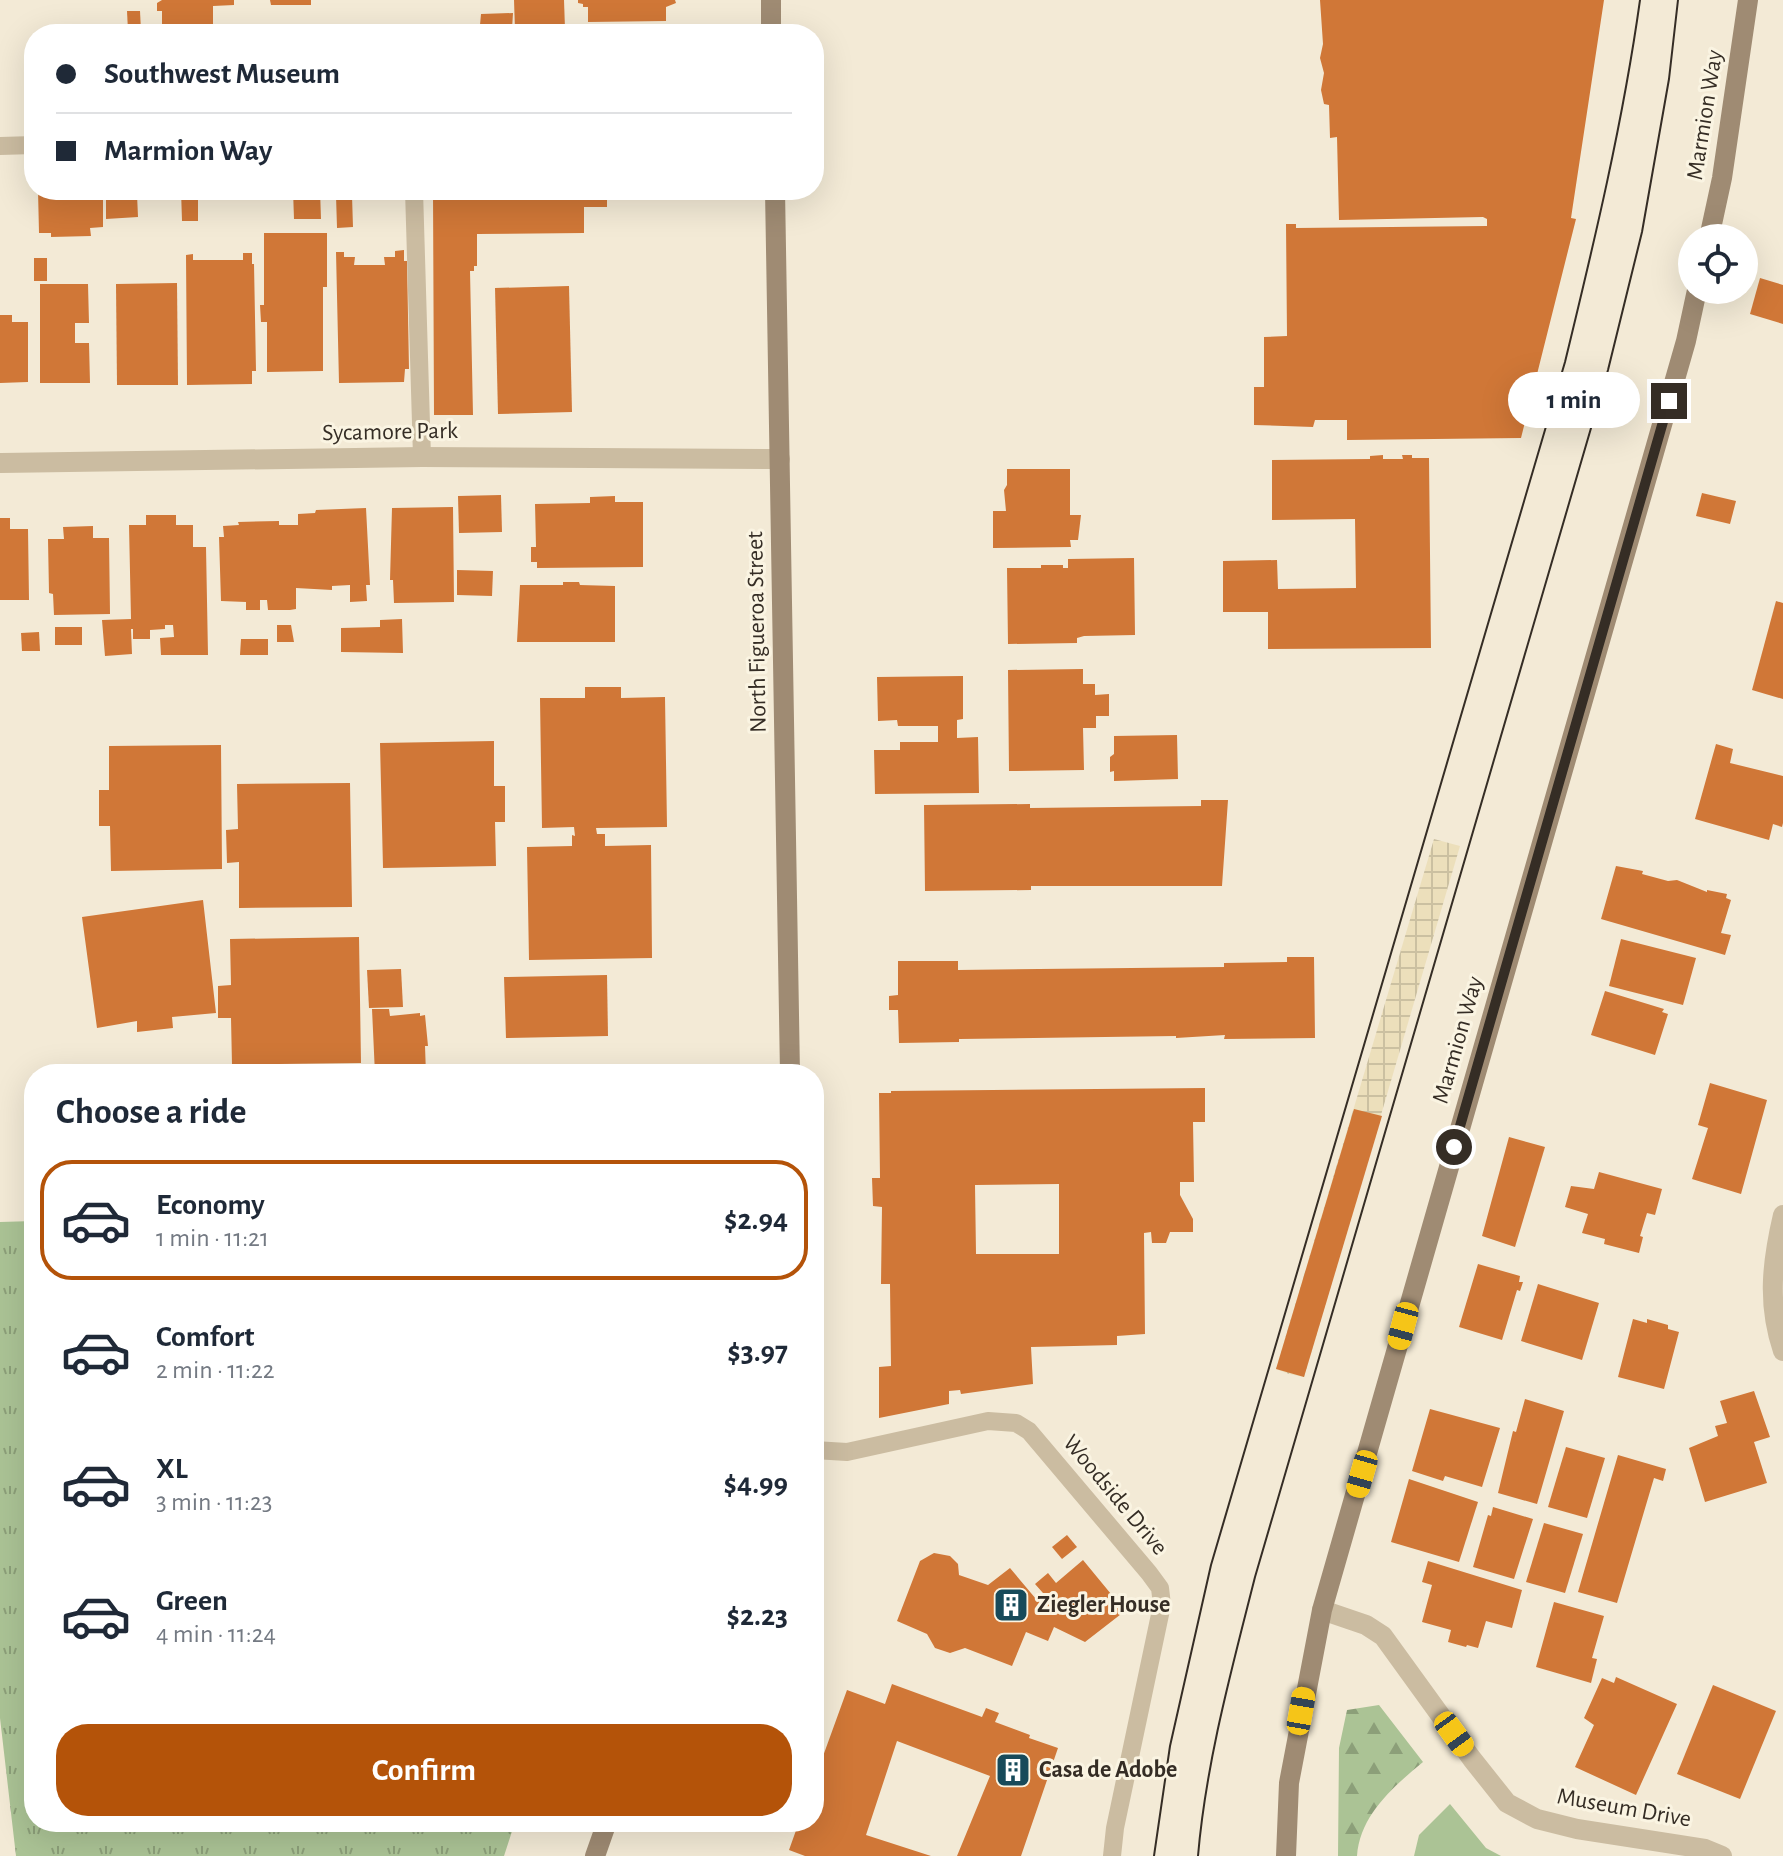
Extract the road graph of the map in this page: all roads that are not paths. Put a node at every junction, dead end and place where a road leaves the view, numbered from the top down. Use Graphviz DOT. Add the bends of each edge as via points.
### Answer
graph roads {
  1 [pos="771,0"];
  2 [pos="1748,0"];
  3 [pos="771,24"];
  4 [pos="24,145"];
  5 [pos="0,146"];
  6 [pos="414,200"];
  7 [pos="775,200"];
  8 [pos="1712,224"];
  9 [pos="1694,304"];
  10 [pos="422,457"];
  11 [pos="780,459"];
  12 [pos="1,463"];
  13 [pos="790,1064"];
  14 [pos="1783,1215"];
  15 [pos="1783,1351"];
  16 [pos="824,1451"];
  17 [pos="1322,1610"];
  18 [pos="603,1832"];
  19 [pos="595,1856"];
  20 [pos="1112,1856"];
  21 [pos="1286,1856"];
  22 [pos="1722,1856"];
  1 -- 3 [label="street"];
  2 -- 8 [label="street, Marmion Way"];
  4 -- 5 [label="lane"];
  6 -- 10 [label="lane"];
  7 -- 11 [label="street, North Figueroa Street"];
  9 -- 17 [label="street, Marmion Way"];
  10 -- 11 [label="street, Sycamore Park"];
  10 -- 12 [label="street, Sycamore Park"];
  11 -- 13 [label="street, North Figueroa Street"];
  14 -- 15 [label="street" via="1771,1301"];
  16 -- 20 [label="lane, Woodside Drive" via="847,1452 988,1421 1016,1423 1029,1431 1160,1588 1162,1605"];
  17 -- 21 [label="street, Marmion Way" via="1289,1783"];
  17 -- 22 [label="street, Museum Drive" via="1383,1636 1507,1803 1537,1819 1577,1829"];
  18 -- 19 [label="street"];
}
